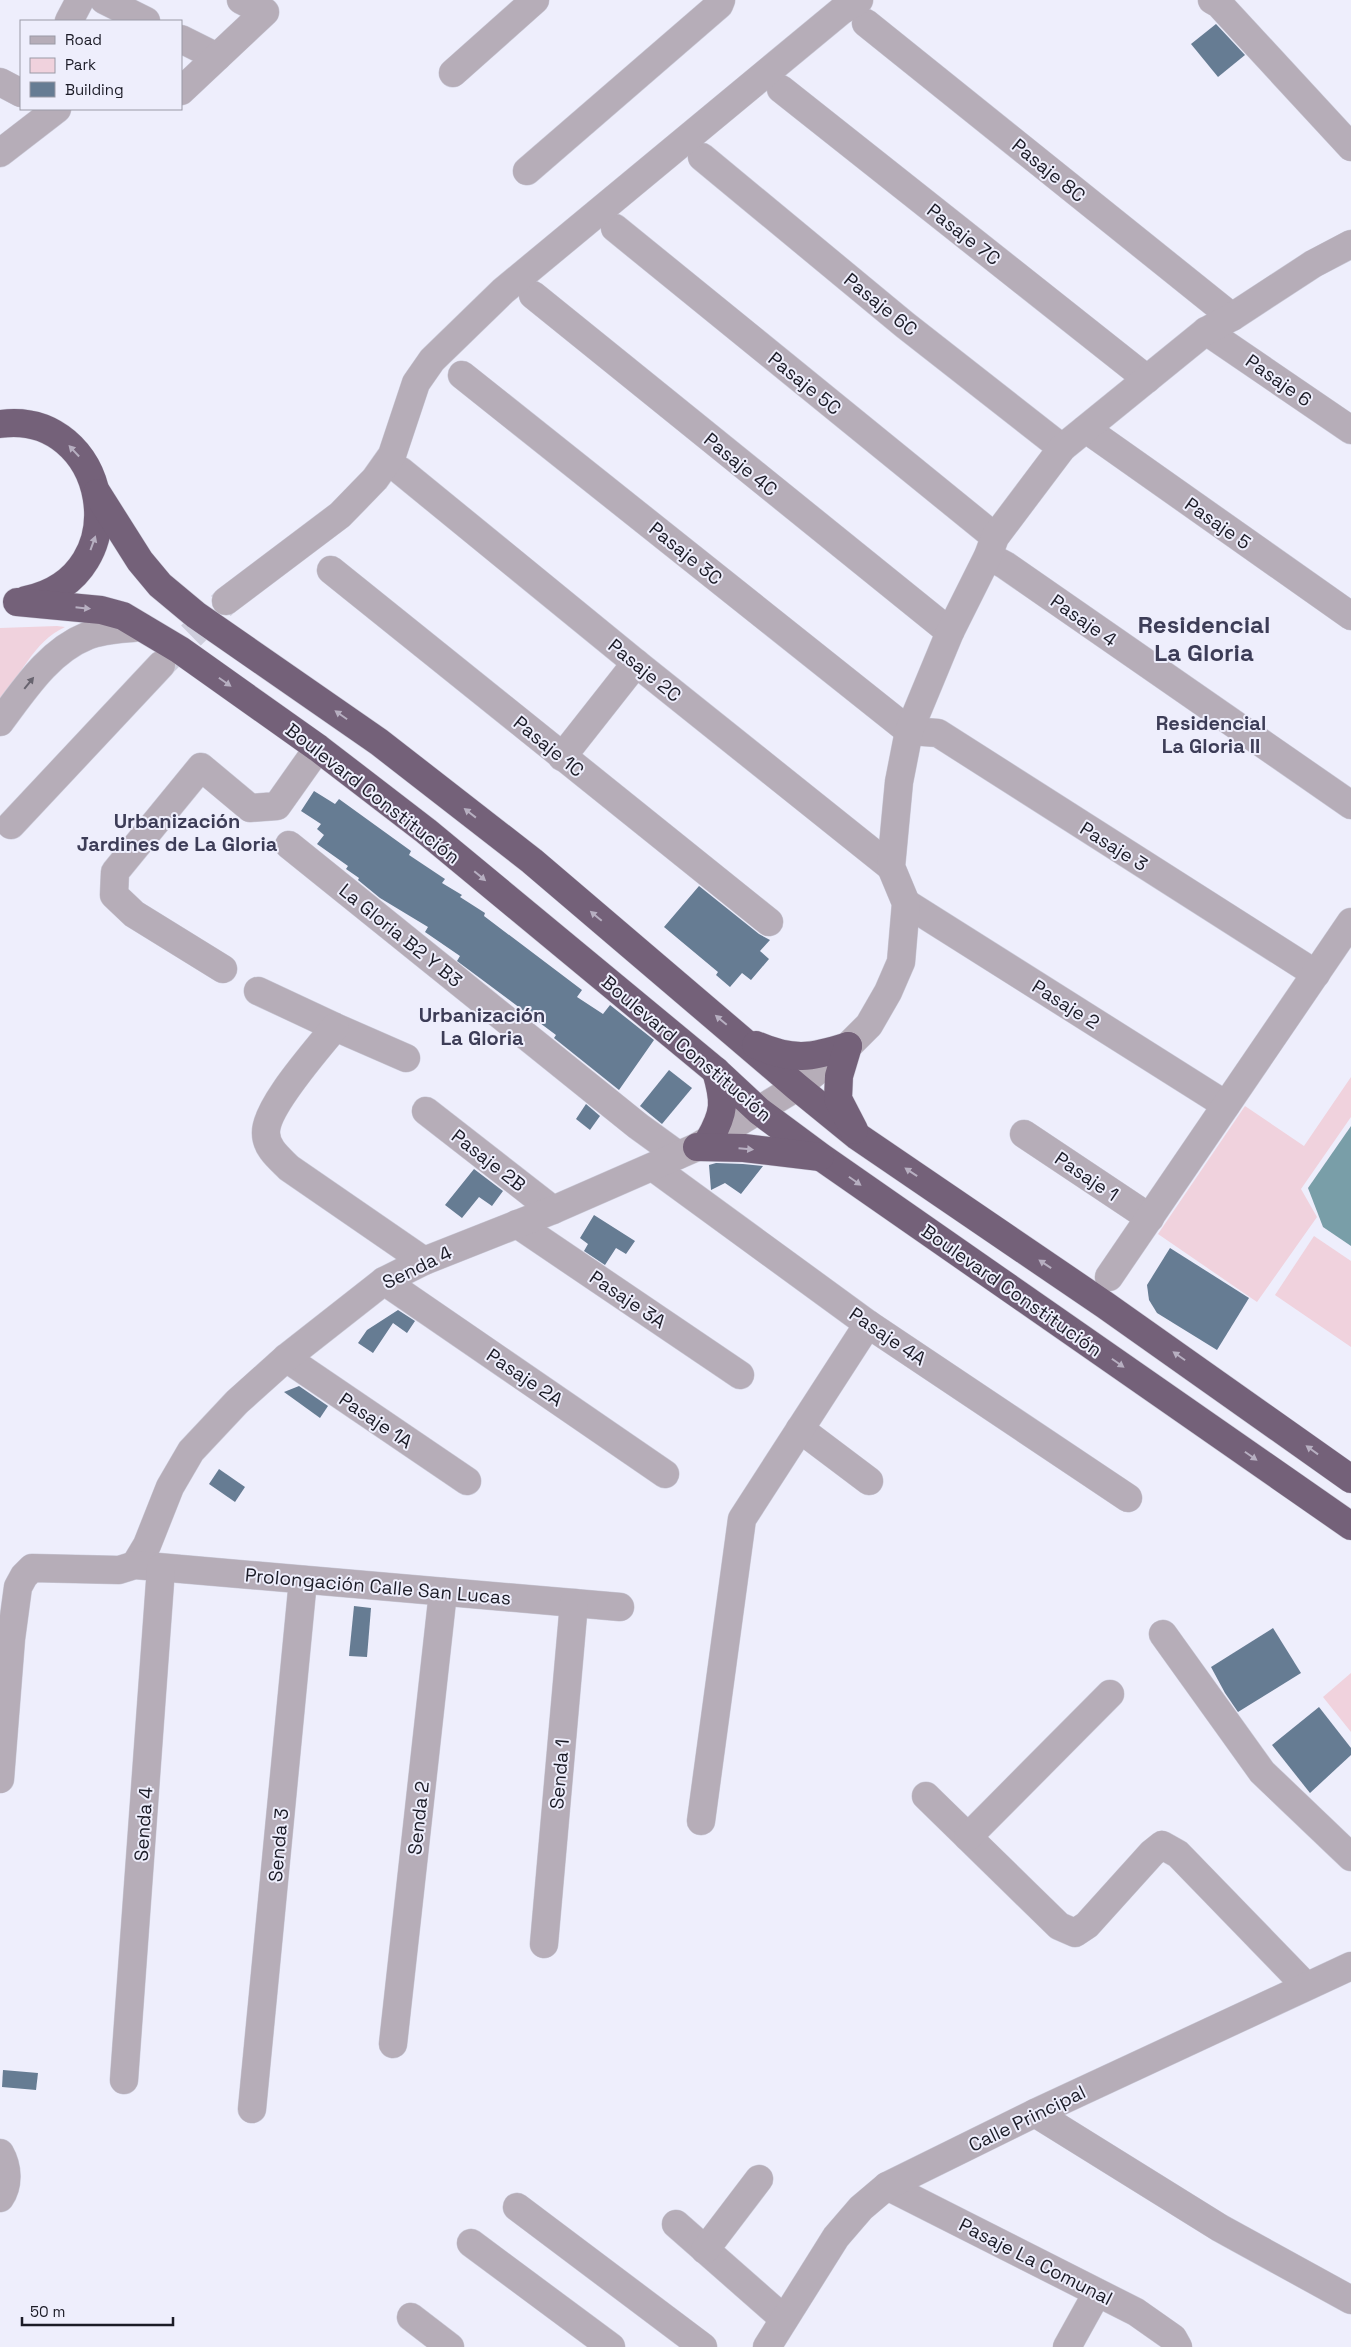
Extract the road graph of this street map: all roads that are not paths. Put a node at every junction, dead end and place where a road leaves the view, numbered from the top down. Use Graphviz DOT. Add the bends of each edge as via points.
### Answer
graph roads {
  1 [pos="80,0"];
  2 [pos="104,0"];
  3 [pos="241,0"];
  4 [pos="535,0"];
  5 [pos="721,0"];
  6 [pos="1218,1"];
  7 [pos="850,8"];
  8 [pos="70,20"];
  9 [pos="144,20"];
  10 [pos="182,41"];
  11 [pos="216,58"];
  12 [pos="453,73"];
  13 [pos="0,82"];
  14 [pos="781,89"];
  15 [pos="182,90"];
  16 [pos="20,92"];
  17 [pos="54,110"];
  18 [pos="1351,147"];
  19 [pos="0,152"];
  20 [pos="702,157"];
  21 [pos="527,171"];
  22 [pos="615,228"];
  23 [pos="1351,244"];
  24 [pos="532,296"];
  25 [pos="1232,317"];
  26 [pos="1206,330"];
  27 [pos="462,375"];
  28 [pos="1147,379"];
  29 [pos="0,424"];
  30 [pos="1086,428"];
  31 [pos="1351,430"];
  32 [pos="1062,448"];
  33 [pos="401,471"];
  34 [pos="97,493"];
  35 [pos="992,547"];
  36 [pos="331,570"];
  37 [pos="226,601"];
  38 [pos="9,602"];
  39 [pos="1351,616"];
  40 [pos="141,627"];
  41 [pos="950,632"];
  42 [pos="636,663"];
  43 [pos="161,665"];
  44 [pos="0,722"];
  45 [pos="909,731"];
  46 [pos="318,748"];
  47 [pos="562,757"];
  48 [pos="1351,805"];
  49 [pos="11,825"];
  50 [pos="289,845"];
  51 [pos="891,867"];
  52 [pos="906,903"];
  53 [pos="769,922"];
  54 [pos="1351,922"];
  55 [pos="223,969"];
  56 [pos="1316,974"];
  57 [pos="258,991"];
  58 [pos="334,1028"];
  59 [pos="741,1038"];
  60 [pos="848,1046"];
  61 [pos="406,1058"];
  62 [pos="716,1072"];
  63 [pos="797,1087"];
  64 [pos="1226,1105"];
  65 [pos="426,1111"];
  66 [pos="759,1111"];
  67 [pos="1024,1134"];
  68 [pos="857,1136"];
  69 [pos="695,1147"];
  70 [pos="821,1157"];
  71 [pos="653,1167"];
  72 [pos="553,1210"];
  73 [pos="1150,1218"];
  74 [pos="517,1224"];
  75 [pos="424,1261"];
  76 [pos="1109,1277"];
  77 [pos="384,1281"];
  78 [pos="868,1324"];
  79 [pos="286,1358"];
  80 [pos="740,1375"];
  81 [pos="800,1429"];
  82 [pos="665,1474"];
  83 [pos="1351,1479"];
  84 [pos="467,1481"];
  85 [pos="870,1481"];
  86 [pos="1128,1498"];
  87 [pos="1351,1526"];
  88 [pos="148,1566"];
  89 [pos="303,1580"];
  90 [pos="442,1592"];
  91 [pos="574,1603"];
  92 [pos="620,1608"];
  93 [pos="1163,1634"];
  94 [pos="6,1638"];
  95 [pos="1110,1694"];
  96 [pos="0,1779"];
  97 [pos="926,1796"];
  98 [pos="702,1821"];
  99 [pos="968,1837"];
  100 [pos="1351,1857"];
  101 [pos="544,1944"];
  102 [pos="1351,1966"];
  103 [pos="1306,1986"];
  104 [pos="393,2044"];
  105 [pos="124,2080"];
  106 [pos="252,2109"];
  107 [pos="1035,2112"];
  108 [pos="0,2153"];
  109 [pos="759,2179"];
  110 [pos="887,2186"];
  111 [pos="0,2198"];
  112 [pos="517,2207"];
  113 [pos="676,2224"];
  114 [pos="471,2242"];
  115 [pos="705,2250"];
  116 [pos="1097,2293"];
  117 [pos="1351,2300"];
  118 [pos="411,2317"];
  119 [pos="784,2319"];
  120 [pos="450,2347"];
  121 [pos="611,2347"];
  122 [pos="703,2347"];
  123 [pos="766,2347"];
  124 [pos="1067,2347"];
  125 [pos="1178,2347"];
  1 -- 8 [label="street"];
  2 -- 9 [label="street"];
  3 -- 11 [label="street" via="265,12"];
  4 -- 12 [label="street"];
  5 -- 21 [label="street"];
  6 -- 18 [label="street"];
  7 -- 25 [label="street, Pasaje 8C"];
  7 -- 37 [label="street" via="489,305 432,360 416,383 392,455 375,479 340,515"];
  10 -- 11 [label="street"];
  11 -- 15 [label="street"];
  13 -- 16 [label="street"];
  14 -- 28 [label="street, Pasaje 7C"];
  17 -- 19 [label="street"];
  20 -- 32 [label="street, Pasaje 6C" via="905,325"];
  22 -- 35 [label="street, Pasaje 5C"];
  23 -- 25 [label="street"];
  24 -- 41 [label="street, Pasaje 4C"];
  25 -- 26 [label="street"];
  26 -- 28 [label="street"];
  26 -- 31 [label="street, Pasaje 6"];
  27 -- 45 [label="street, Pasaje 3C"];
  28 -- 30 [label="street"];
  34 -- 29 [label="highway, one-way" via="86,466 60,438 34,427"];
  30 -- 32 [label="street"];
  30 -- 39 [label="street, Pasaje 5"];
  32 -- 35 [label="street"];
  33 -- 42 [label="street, Pasaje 2C"];
  38 -- 34 [label="highway, one-way" via="37,598 72,577 93,543 98,524"];
  59 -- 34 [label="highway, Boulevard Constitución, one-way" via="532,861 386,747 189,609 160,585 140,561"];
  35 -- 41 [label="street"];
  35 -- 48 [label="street, Pasaje 4" via="1005,565"];
  36 -- 47 [label="street, Pasaje 1C"];
  38 -- 40 [label="highway, Boulevard Constitución, one-way" via="100,610 123,616"];
  44 -- 40 [label="street, one-way" via="32,679 66,647 89,635"];
  40 -- 46 [label="highway, Boulevard Constitución, one-way" via="180,650"];
  41 -- 45 [label="street"];
  42 -- 47 [label="street"];
  42 -- 51 [label="street, Pasaje 2C"];
  43 -- 49 [label="street"];
  45 -- 51 [label="street"];
  45 -- 56 [label="street, Pasaje 3" via="938,733"];
  46 -- 55 [label="street" via="276,806 250,808 200,767 115,872 114,895 134,914"];
  46 -- 62 [label="highway, Boulevard Constitución, one-way" via="426,831"];
  47 -- 53 [label="street, Pasaje 1C"];
  50 -- 69 [label="street, La Gloria B2 Y B3" via="638,1126"];
  51 -- 52 [label="street"];
  52 -- 60 [label="street, Senda 4" via="901,962 869,1025"];
  52 -- 64 [label="street, Pasaje 2"];
  54 -- 56 [label="street"];
  56 -- 64 [label="street"];
  57 -- 58 [label="street"];
  58 -- 61 [label="street"];
  58 -- 75 [label="street" via="278,1100 266,1134 272,1151 289,1168"];
  59 -- 60 [label="highway" via="778,1054 795,1056 821,1055"];
  59 -- 63 [label="highway, Boulevard Constitución"];
  60 -- 63 [label="street, Senda 4"];
  60 -- 68 [label="highway" via="838,1099"];
  62 -- 66 [label="highway, Boulevard Constitución"];
  62 -- 69 [label="highway" via="723,1095 720,1120"];
  63 -- 66 [label="street, Senda 4"];
  63 -- 68 [label="highway, Boulevard Constitución"];
  64 -- 73 [label="street"];
  65 -- 72 [label="street, Pasaje 2B"];
  66 -- 69 [label="street, Senda 4"];
  66 -- 70 [label="highway, Boulevard Constitución"];
  67 -- 73 [label="street, Pasaje 1"];
  83 -- 68 [label="highway, Boulevard Constitución, one-way" via="1105,1305"];
  69 -- 70 [label="highway, one-way" via="744,1148"];
  69 -- 71 [label="street, Senda 4"];
  70 -- 87 [label="highway, Boulevard Constitución, one-way"];
  71 -- 72 [label="street, Senda 4"];
  71 -- 78 [label="street, Pasaje 4A"];
  72 -- 74 [label="street, Senda 4"];
  73 -- 76 [label="street"];
  74 -- 75 [label="street, Senda 4"];
  74 -- 80 [label="street, Pasaje 3A"];
  75 -- 77 [label="street, Senda 4"];
  77 -- 79 [label="street, Senda 4"];
  77 -- 82 [label="street, Pasaje 2A"];
  78 -- 81 [label="street"];
  78 -- 86 [label="street, Pasaje 4A"];
  79 -- 84 [label="street, Pasaje 1A"];
  79 -- 88 [label="street, Senda 4" via="237,1402 192,1451 170,1486 147,1545"];
  81 -- 85 [label="street"];
  81 -- 98 [label="street" via="742,1519"];
  88 -- 89 [label="street, Prolongación Calle San Lucas"];
  88 -- 94 [label="street, Prolongación Calle San Lucas" via="119,1570 32,1568 18,1587"];
  88 -- 105 [label="street, Senda 4"];
  89 -- 90 [label="street, Prolongación Calle San Lucas"];
  89 -- 106 [label="street, Senda 3"];
  90 -- 91 [label="street, Prolongación Calle San Lucas"];
  90 -- 104 [label="street, Senda 2"];
  91 -- 92 [label="street, Prolongación Calle San Lucas"];
  91 -- 101 [label="street, Senda 1"];
  93 -- 100 [label="street" via="1262,1772"];
  94 -- 96 [label="street"];
  95 -- 99 [label="street"];
  97 -- 99 [label="street"];
  99 -- 103 [label="street" via="1060,1926 1075,1933 1087,1925 1152,1852 1162,1845 1178,1854"];
  102 -- 103 [label="street, Calle Principal"];
  103 -- 107 [label="street, Calle Principal"];
  107 -- 110 [label="street, Calle Principal"];
  107 -- 117 [label="street" via="1220,2228"];
  108 -- 111 [label="street" via="5,2161 7,2179"];
  109 -- 115 [label="street"];
  110 -- 116 [label="street, Pasaje La Comunal"];
  110 -- 119 [label="street, Calle Principal" via="860,2208 836,2237"];
  112 -- 122 [label="street"];
  113 -- 115 [label="street"];
  114 -- 121 [label="street"];
  115 -- 119 [label="street"];
  116 -- 124 [label="street"];
  116 -- 125 [label="street, Pasaje La Comunal" via="1136,2312 1173,2338"];
  118 -- 120 [label="street"];
  119 -- 123 [label="street, Calle Principal"];
}
